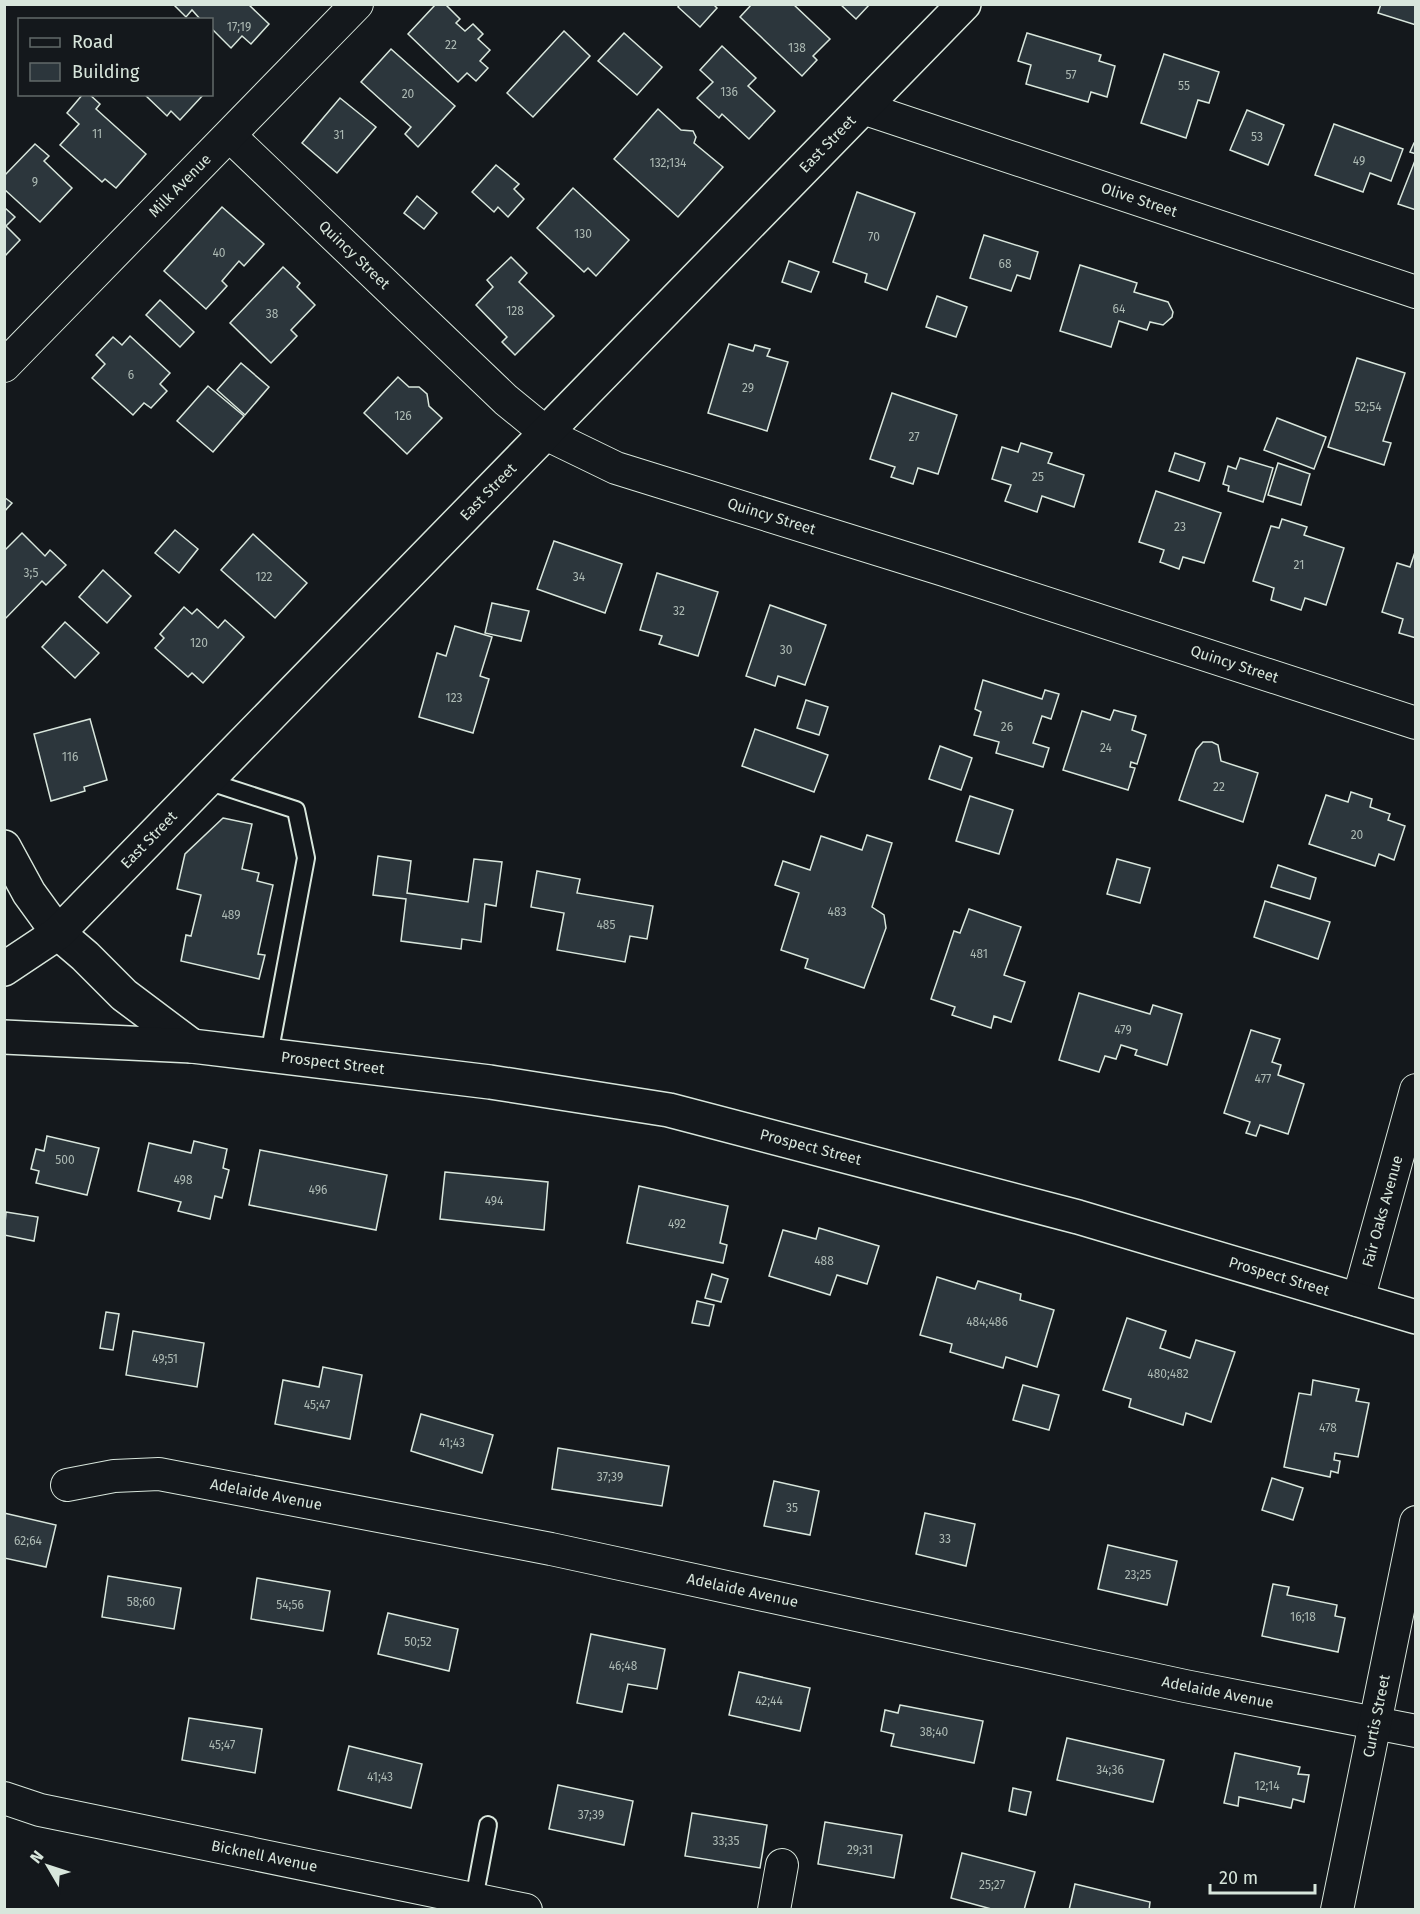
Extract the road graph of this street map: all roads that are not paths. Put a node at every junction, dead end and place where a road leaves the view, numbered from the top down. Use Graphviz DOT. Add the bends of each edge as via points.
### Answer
graph roads {
  1 [pos="357,4"];
  2 [pos="964,4"];
  3 [pos="863,108"];
  4 [pos="230,136"];
  5 [pos="1416,292"];
  6 [pos="4,366"];
  7 [pos="546,433"];
  8 [pos="1416,723"];
  9 [pos="207,781"];
  10 [pos="4,847"];
  11 [pos="58,933"];
  12 [pos="4,969"];
  13 [pos="4,1037"];
  14 [pos="192,1046"];
  15 [pos="269,1055"];
  16 [pos="1416,1090"];
  17 [pos="1358,1300"];
  18 [pos="1416,1317"];
  19 [pos="68,1485"];
  20 [pos="1416,1522"];
  21 [pos="1377,1723"];
  22 [pos="1416,1731"];
  23 [pos="4,1798"];
  24 [pos="488,1825"];
  25 [pos="782,1865"];
  26 [pos="474,1899"];
  27 [pos="526,1910"];
  28 [pos="774,1910"];
  29 [pos="1337,1910"];
  1 -- 4 [label="street, Milk Avenue"];
  2 -- 3 [label="street, East Street"];
  3 -- 5 [label="street, Olive Street"];
  3 -- 7 [label="street, East Street"];
  4 -- 6 [label="street, Milk Avenue"];
  4 -- 7 [label="street, Quincy Street" via="506,400"];
  7 -- 8 [label="street, Quincy Street" via="616,468 679,490 944,570"];
  7 -- 9 [label="street, East Street"];
  9 -- 11 [label="street, East Street"];
  9 -- 15 [label="lane" via="296,810 306,858"];
  10 -- 11 [label="street" via="28,893"];
  11 -- 12 [label="street, East Street"];
  11 -- 14 [label="street" via="124,995"];
  13 -- 14 [label="street, Prospect Street"];
  14 -- 15 [label="street, Prospect Street"];
  15 -- 17 [label="street, Prospect Street" via="490,1082 669,1110 1078,1217"];
  16 -- 17 [label="street, Fair Oaks Avenue"];
  17 -- 18 [label="street, Prospect Street"];
  19 -- 21 [label="street, Adelaide Avenue" via="114,1476 159,1474 551,1549"];
  20 -- 21 [label="street, Curtis Street"];
  21 -- 22 [label="street, Adelaide Avenue"];
  21 -- 29 [label="street, Curtis Street"];
  23 -- 26 [label="street, Bicknell Avenue" via="40,1810"];
  24 -- 26 [label="lane"];
  25 -- 28 [label="street"];
  26 -- 27 [label="street, Bicknell Avenue"];
}
